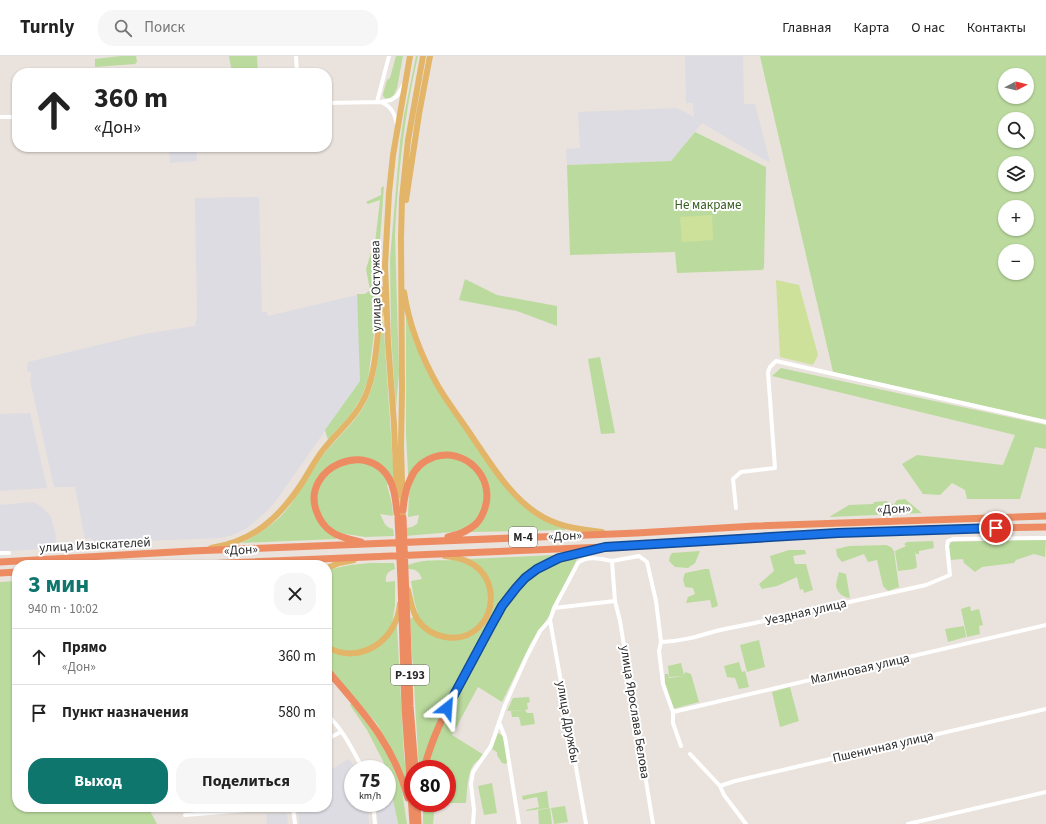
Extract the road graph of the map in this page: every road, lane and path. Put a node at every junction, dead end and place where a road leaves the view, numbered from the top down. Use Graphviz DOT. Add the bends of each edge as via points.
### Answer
graph roads {
  1 [pos="296,56"];
  2 [pos="389,56"];
  3 [pos="410,56"];
  4 [pos="423,56"];
  5 [pos="430,56"];
  6 [pos="296,68"];
  7 [pos="405,82"];
  8 [pos="379,102"];
  9 [pos="332,103"];
  10 [pos="0,117"];
  11 [pos="12,117"];
  12 [pos="397,129"];
  13 [pos="401,238"];
  14 [pos="385,265"];
  15 [pos="401,275"];
  16 [pos="1046,422"];
  17 [pos="736,508"];
  18 [pos="400,515"];
  19 [pos="1046,516"];
  20 [pos="1046,527"];
  21 [pos="611,534"];
  22 [pos="1046,538"];
  23 [pos="436,540"];
  24 [pos="367,543"];
  25 [pos="605,547"];
  26 [pos="191,552"];
  27 [pos="0,553"];
  28 [pos="9,553"];
  29 [pos="436,554"];
  30 [pos="368,557"];
  31 [pos="38,560"];
  32 [pos="298,560"];
  33 [pos="12,561"];
  34 [pos="612,561"];
  35 [pos="0,562"];
  36 [pos="332,566"];
  37 [pos="12,572"];
  38 [pos="0,573"];
  39 [pos="404,581"];
  40 [pos="615,601"];
  41 [pos="554,608"];
  42 [pos="550,620"];
  43 [pos="1046,625"];
  44 [pos="661,642"];
  45 [pos="332,649"];
  46 [pos="332,676"];
  47 [pos="1046,709"];
  48 [pos="673,712"];
  49 [pos="332,720"];
  50 [pos="498,722"];
  51 [pos="341,732"];
  52 [pos="332,736"];
  53 [pos="681,746"];
  54 [pos="690,754"];
  55 [pos="358,760"];
  56 [pos="414,760"];
  57 [pos="427,760"];
  58 [pos="720,786"];
  59 [pos="1046,792"];
  60 [pos="214,812"];
  61 [pos="294,812"];
  62 [pos="374,812"];
  63 [pos="416,812"];
  64 [pos="185,814"];
  65 [pos="415,816"];
  66 [pos="295,824"];
  67 [pos="375,824"];
  68 [pos="413,824"];
  69 [pos="418,824"];
  70 [pos="473,824"];
  71 [pos="519,824"];
  72 [pos="586,824"];
  73 [pos="653,824"];
  74 [pos="746,824"];
  75 [pos="908,824"];
  1 -- 6 [label="street"];
  2 -- 8 [label="street"];
  3 -- 7 [label="main road, улица Остужева"];
  4 -- 13 [label="main road, улица Остужева" via="407,147"];
  5 -- 13 [label="main road" via="418,114"];
  7 -- 8 [label="street" via="395,98"];
  7 -- 12 [label="main road, улица Остужева"];
  8 -- 9 [label="street"];
  8 -- 12 [label="street" via="392,110"];
  10 -- 11 [label="street"];
  12 -- 14 [label="main road, улица Остужева" via="388,193"];
  13 -- 15 [label="main road, улица Остужева"];
  14 -- 18 [label="main road, улица Остужева"];
  14 -- 26 [label="main road" via="372,374 364,398 354,416 323,450 292,497 266,525 246,538"];
  15 -- 18 [label="main road, улица Остужева"];
  15 -- 21 [label="main road" via="412,328 431,372 507,486 525,504 550,520 568,527"];
  16 -- 17 [label="street" via="776,361 768,372 775,468 741,472 733,479"];
  18 -- 23 [label="highway" via="410,478 425,461 450,455 467,461 483,478 487,493 486,505 480,519 471,528"];
  18 -- 24 [label="highway" via="392,484 376,464 353,460 337,464 328,470 317,486 315,494 315,508 320,520 336,534"];
  18 -- 39 [label="highway, Р-193"];
  19 -- 21 [label="highway, «Дон» / М-4" via="755,526"];
  20 -- 25 [label="highway, «Дон» / М-4" via="924,529"];
  21 -- 23 [label="highway, «Дон» / М-4"];
  22 -- 44 [label="street, Уездная улица" via="948,541 950,575 926,585 800,611 704,636"];
  23 -- 24 [label="highway, «Дон» / М-4"];
  24 -- 26 [label="highway, «Дон» / М-4"];
  25 -- 29 [label="highway, «Дон» / М-4"];
  25 -- 57 [label="highway" via="551,561 532,573 516,588 502,606 443,716"];
  26 -- 31 [label="highway, улица Изыскателей / М-4"];
  27 -- 28 [label="street"];
  29 -- 30 [label="highway, «Дон» / М-4"];
  29 -- 39 [label="main road" via="470,563 479,569 487,580 490,606 485,619 475,631 452,638 430,631 415,615"];
  30 -- 32 [label="highway, «Дон» / М-4"];
  30 -- 36 [label="main road"];
  33 -- 35 [label="highway, улица Изыскателей / М-4"];
  34 -- 40 [label="street, улица Ярослава Белова"];
  34 -- 41 [label="street" via="582,559"];
  34 -- 44 [label="street" via="639,556 645,560 656,601"];
  37 -- 38 [label="highway"];
  39 -- 45 [label="main road" via="398,615 383,641 360,653"];
  39 -- 56 [label="highway, Р-193"];
  39 -- 65 [label="highway, Р-193" via="405,708"];
  40 -- 41 [label="street"];
  40 -- 73 [label="street, улица Ярослава Белова" via="622,628"];
  41 -- 42 [label="street"];
  42 -- 50 [label="street" via="535,640"];
  42 -- 72 [label="street, улица Дружбы"];
  43 -- 48 [label="street, Малиновая улица"];
  44 -- 48 [label="street" via="659,651 663,684"];
  46 -- 65 [label="highway" via="366,715 386,744"];
  47 -- 58 [label="street, Пшеничная улица"];
  48 -- 53 [label="street" via="673,723"];
  49 -- 51 [label="street"];
  50 -- 70 [label="street" via="491,746 476,767 472,778"];
  50 -- 71 [label="street" via="505,737"];
  51 -- 52 [label="street"];
  51 -- 55 [label="street"];
  54 -- 58 [label="street"];
  58 -- 74 [label="street"];
  59 -- 75 [label="street"];
  60 -- 64 [label="street"];
  61 -- 66 [label="street"];
  62 -- 67 [label="street"];
  63 -- 65 [label="highway"];
  65 -- 68 [label="highway, Р-193"];
  65 -- 69 [label="highway, Р-193"];
}
